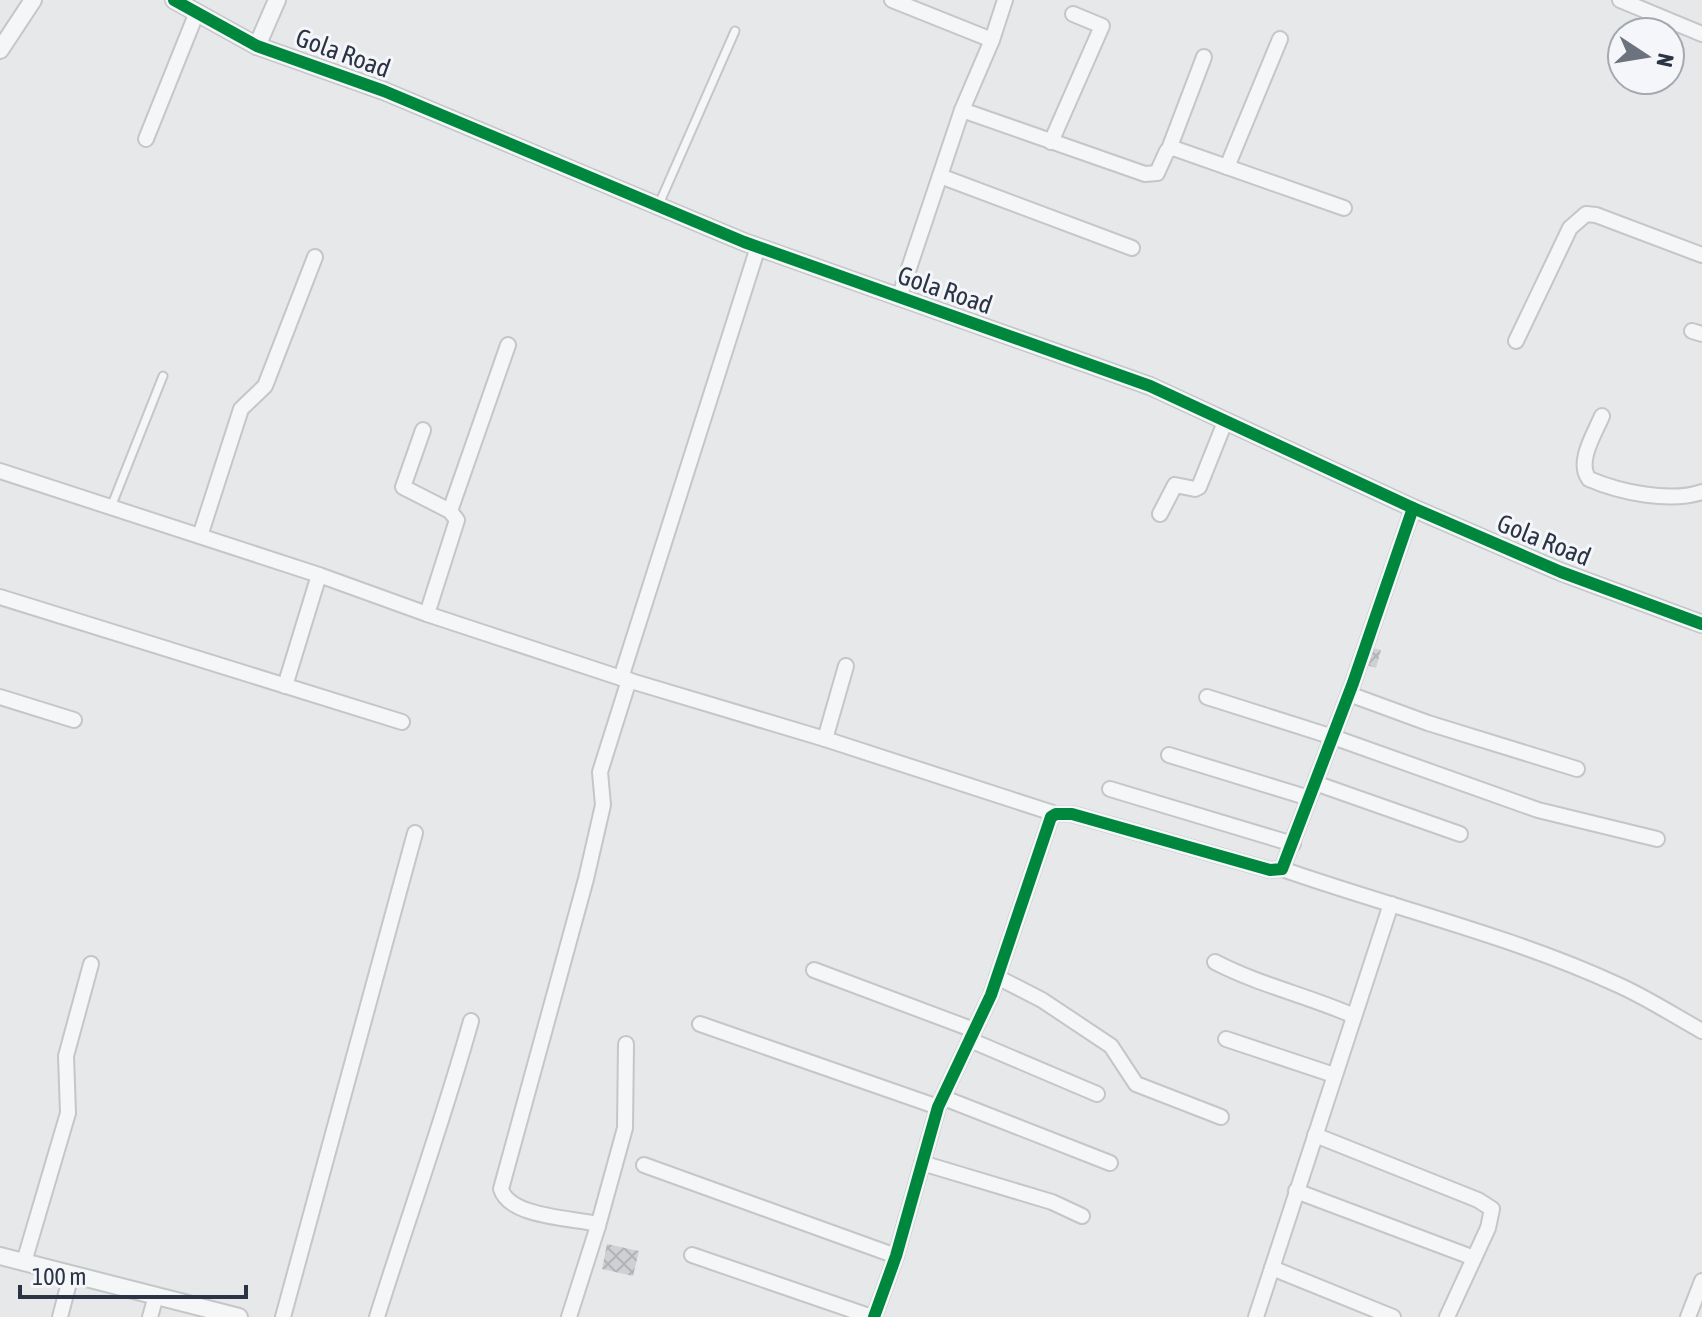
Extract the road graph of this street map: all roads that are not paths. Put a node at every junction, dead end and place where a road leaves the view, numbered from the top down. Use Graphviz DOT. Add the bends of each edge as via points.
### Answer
graph roads {
  1 [pos="33,0"];
  2 [pos="174,0"];
  3 [pos="277,0"];
  4 [pos="892,0"];
  5 [pos="1005,0"];
  6 [pos="1620,0"];
  7 [pos="197,12"];
  8 [pos="1073,14"];
  9 [pos="735,31"];
  10 [pos="1702,34"];
  11 [pos="1280,39"];
  12 [pos="992,40"];
  13 [pos="257,46"];
  14 [pos="0,50"];
  15 [pos="1204,57"];
  16 [pos="962,110"];
  17 [pos="146,139"];
  18 [pos="1051,142"];
  19 [pos="1169,149"];
  20 [pos="1227,167"];
  21 [pos="940,176"];
  22 [pos="658,207"];
  23 [pos="1344,208"];
  24 [pos="758,247"];
  25 [pos="1132,248"];
  26 [pos="1702,255"];
  27 [pos="315,257"];
  28 [pos="899,298"];
  29 [pos="1516,341"];
  30 [pos="508,345"];
  31 [pos="163,376"];
  32 [pos="1602,416"];
  33 [pos="1225,422"];
  34 [pos="423,430"];
  35 [pos="0,471"];
  36 [pos="1702,492"];
  37 [pos="111,507"];
  38 [pos="1413,508"];
  39 [pos="450,511"];
  40 [pos="1160,514"];
  41 [pos="200,536"];
  42 [pos="319,575"];
  43 [pos="0,597"];
  44 [pos="427,614"];
  45 [pos="1702,624"];
  46 [pos="846,666"];
  47 [pos="625,679"];
  48 [pos="285,686"];
  49 [pos="1349,694"];
  50 [pos="0,697"];
  51 [pos="1207,697"];
  52 [pos="74,720"];
  53 [pos="402,722"];
  54 [pos="1333,737"];
  55 [pos="825,739"];
  56 [pos="1169,755"];
  57 [pos="1577,769"];
  58 [pos="1315,783"];
  59 [pos="1110,789"];
  60 [pos="1309,798"];
  61 [pos="1056,814"];
  62 [pos="415,833"];
  63 [pos="1460,834"];
  64 [pos="1657,839"];
  65 [pos="1293,844"];
  66 [pos="1282,869"];
  67 [pos="1391,904"];
  68 [pos="1215,962"];
  69 [pos="91,964"];
  70 [pos="814,970"];
  71 [pos="997,977"];
  72 [pos="1354,1016"];
  73 [pos="471,1021"];
  74 [pos="700,1024"];
  75 [pos="1702,1031"];
  76 [pos="972,1035"];
  77 [pos="1226,1039"];
  78 [pos="626,1044"];
  79 [pos="1334,1075"];
  80 [pos="1097,1094"];
  81 [pos="941,1102"];
  82 [pos="1221,1117"];
  83 [pos="1315,1135"];
  84 [pos="922,1163"];
  85 [pos="1110,1163"];
  86 [pos="644,1165"];
  87 [pos="1296,1191"];
  88 [pos="1082,1216"];
  89 [pos="598,1226"];
  90 [pos="692,1255"];
  91 [pos="0,1256"];
  92 [pos="896,1256"];
  93 [pos="1474,1258"];
  94 [pos="24,1262"];
  95 [pos="1272,1268"];
  96 [pos="71,1275"];
  97 [pos="1702,1281"];
  98 [pos="156,1296"];
  99 [pos="1694,1314"];
  100 [pos="60,1317"];
  101 [pos="150,1317"];
  102 [pos="239,1317"];
  103 [pos="283,1317"];
  104 [pos="377,1317"];
  105 [pos="569,1317"];
  106 [pos="873,1317"];
  107 [pos="1256,1317"];
  108 [pos="1393,1317"];
  109 [pos="1447,1317"];
  1 -- 14 [label="street"];
  2 -- 7 [label="street, Gola Road"];
  3 -- 13 [label="street"];
  4 -- 12 [label="street"];
  5 -- 12 [label="street"];
  6 -- 10 [label="street"];
  7 -- 13 [label="street, Gola Road"];
  7 -- 17 [label="street"];
  8 -- 18 [label="street" via="1101,27"];
  9 -- 22 [label="lane"];
  11 -- 20 [label="street"];
  12 -- 16 [label="street"];
  13 -- 22 [label="street, Gola Road" via="384,91"];
  15 -- 19 [label="street"];
  16 -- 18 [label="street"];
  16 -- 21 [label="street"];
  18 -- 19 [label="street" via="1152,175"];
  19 -- 20 [label="street"];
  20 -- 23 [label="street"];
  21 -- 25 [label="street"];
  21 -- 28 [label="street"];
  22 -- 24 [label="street, Gola Road"];
  24 -- 28 [label="street, Gola Road"];
  24 -- 47 [label="street"];
  26 -- 29 [label="street" via="1586,214 1570,228"];
  27 -- 41 [label="street" via="265,386 241,409"];
  28 -- 33 [label="street, Gola Road" via="1127,377"];
  30 -- 39 [label="street"];
  31 -- 37 [label="lane"];
  32 -- 36 [label="street" via="1586,455 1589,479 1650,495"];
  33 -- 38 [label="street, Gola Road"];
  33 -- 40 [label="street" via="1199,487 1175,485"];
  34 -- 39 [label="street" via="403,487"];
  35 -- 37 [label="street"];
  37 -- 41 [label="street"];
  38 -- 45 [label="street, Gola Road" via="1561,572"];
  38 -- 49 [label="street"];
  39 -- 44 [label="street" via="456,524"];
  41 -- 42 [label="street"];
  42 -- 44 [label="street"];
  42 -- 48 [label="street"];
  43 -- 48 [label="street"];
  44 -- 47 [label="street"];
  46 -- 55 [label="street"];
  47 -- 55 [label="street"];
  47 -- 89 [label="street" via="600,772 603,805 586,879 501,1191 524,1210"];
  48 -- 53 [label="street"];
  49 -- 54 [label="street"];
  49 -- 57 [label="street"];
  50 -- 52 [label="street"];
  51 -- 54 [label="street"];
  54 -- 58 [label="street"];
  54 -- 64 [label="street" via="1528,807"];
  55 -- 61 [label="street"];
  56 -- 60 [label="street"];
  58 -- 60 [label="street"];
  58 -- 63 [label="street"];
  59 -- 65 [label="street"];
  60 -- 65 [label="street"];
  61 -- 66 [label="street"];
  61 -- 71 [label="street" via="1047,826"];
  62 -- 103 [label="street"];
  65 -- 66 [label="street"];
  66 -- 67 [label="street"];
  67 -- 72 [label="street"];
  67 -- 75 [label="street" via="1579,968"];
  68 -- 72 [label="street"];
  69 -- 94 [label="street" via="66,1056 70,1102 65,1129"];
  70 -- 76 [label="street"];
  71 -- 76 [label="street"];
  71 -- 82 [label="street" via="1111,1046 1136,1084"];
  72 -- 79 [label="street"];
  73 -- 104 [label="street"];
  74 -- 81 [label="street"];
  76 -- 80 [label="street"];
  76 -- 81 [label="street"];
  77 -- 79 [label="street"];
  78 -- 89 [label="street" via="625,1128"];
  79 -- 83 [label="street"];
  81 -- 84 [label="street"];
  81 -- 85 [label="street"];
  83 -- 87 [label="street"];
  83 -- 93 [label="street" via="1487,1204 1492,1215"];
  84 -- 88 [label="street"];
  84 -- 92 [label="street"];
  86 -- 92 [label="street"];
  87 -- 93 [label="street"];
  87 -- 95 [label="street"];
  89 -- 105 [label="street"];
  90 -- 106 [label="street"];
  91 -- 94 [label="street"];
  92 -- 106 [label="street"];
  93 -- 109 [label="street"];
  94 -- 96 [label="street"];
  95 -- 107 [label="street"];
  95 -- 108 [label="street"];
  96 -- 98 [label="street"];
  96 -- 100 [label="street"];
  97 -- 99 [label="street"];
  98 -- 101 [label="street"];
  98 -- 102 [label="street"];
}
